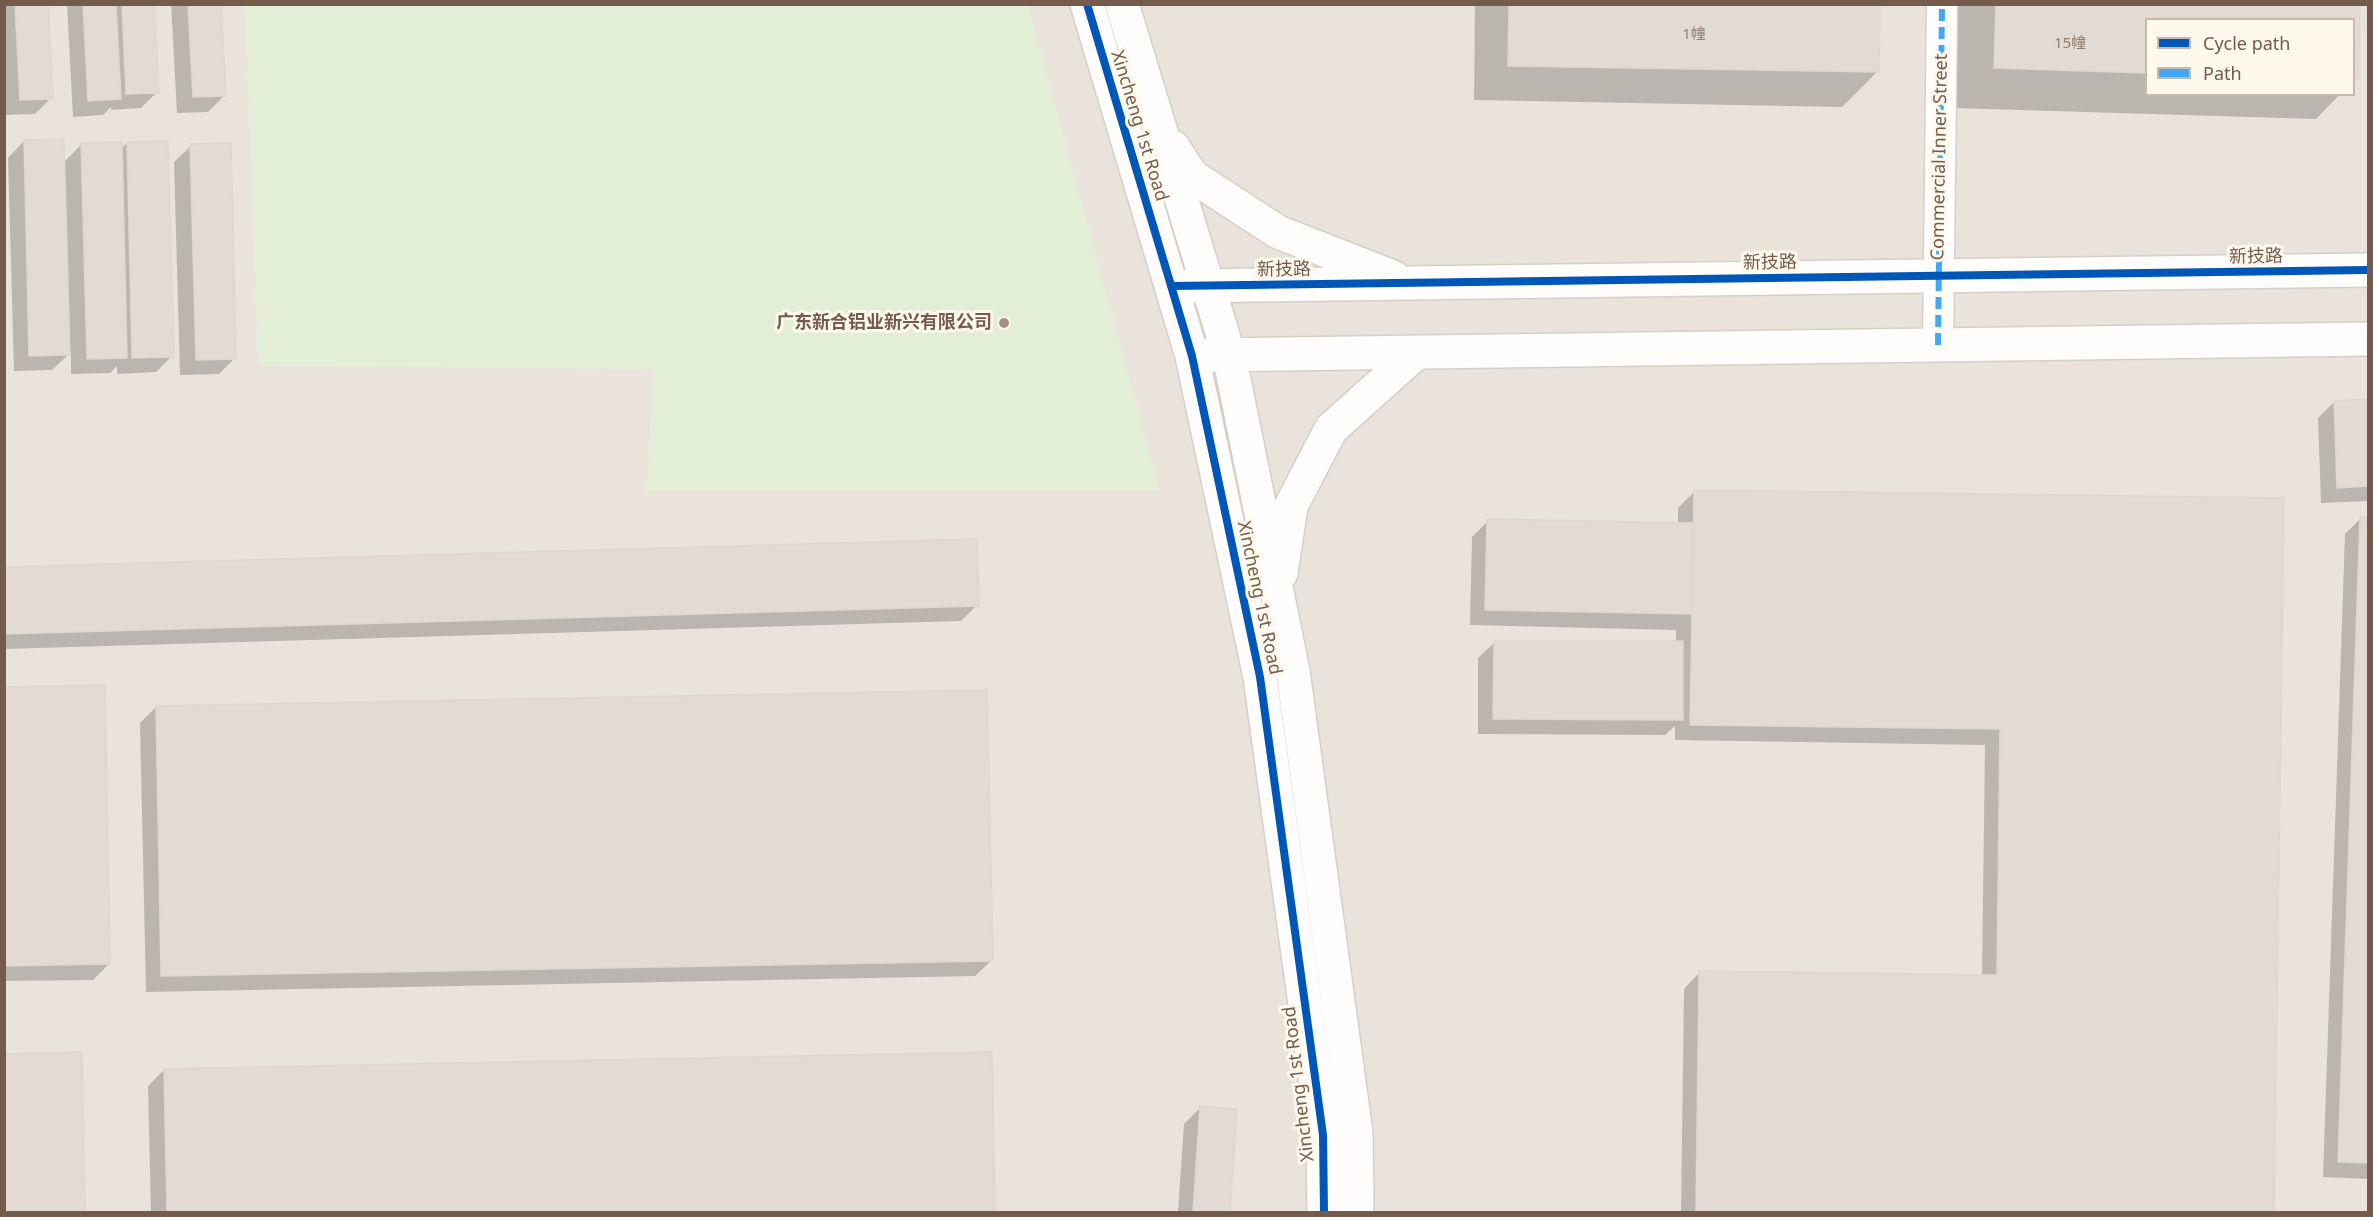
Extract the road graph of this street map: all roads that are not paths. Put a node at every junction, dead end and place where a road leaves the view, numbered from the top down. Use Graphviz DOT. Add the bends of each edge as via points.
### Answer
graph roads {
  1 [pos="1088,4"];
  2 [pos="1122,4"];
  3 [pos="1942,4"];
  4 [pos="1158,125"];
  5 [pos="2368,270"];
  6 [pos="1938,276"];
  7 [pos="1408,283"];
  8 [pos="1171,286"];
  9 [pos="1209,286"];
  10 [pos="2368,339"];
  11 [pos="1938,345"];
  12 [pos="1417,352"];
  13 [pos="1229,355"];
  14 [pos="1192,356"];
  15 [pos="1277,592"];
  16 [pos="1324,1212"];
  17 [pos="1357,1212"];
  1 -- 8 [label="street, Xincheng 1st Road"];
  2 -- 4 [label="street, Xincheng 1st Road"];
  3 -- 6 [label="street, Commercial Inner Street"];
  4 -- 7 [label="street" via="1192,176 1278,232"];
  4 -- 9 [label="street, Xincheng 1st Road"];
  5 -- 6 [label="street, 新技路"];
  6 -- 7 [label="street, 新技路"];
  6 -- 11 [label="street, Commercial Inner Street"];
  7 -- 9 [label="street, 新技路"];
  8 -- 9 [label="street, 新技路"];
  8 -- 14 [label="street, Xincheng 1st Road"];
  9 -- 13 [label="street, Xincheng 1st Road"];
  10 -- 11 [label="street"];
  11 -- 12 [label="street"];
  12 -- 13 [label="street"];
  12 -- 15 [label="street" via="1331,429 1292,506"];
  13 -- 14 [label="street"];
  13 -- 15 [label="street, Xincheng 1st Road"];
  14 -- 16 [label="street, Xincheng 1st Road" via="1260,677 1323,1135"];
  15 -- 17 [label="street, Xincheng 1st Road" via="1293,671 1354,1121"];
}
